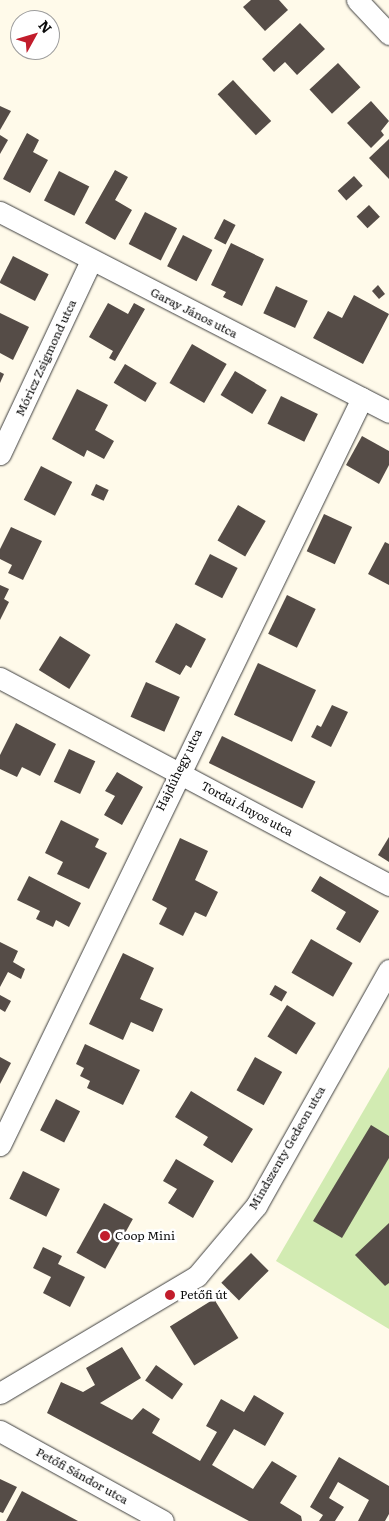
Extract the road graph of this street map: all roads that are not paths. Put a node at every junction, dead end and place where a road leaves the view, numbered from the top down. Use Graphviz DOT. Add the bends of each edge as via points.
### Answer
graph roads {
  1 [pos="357,0"];
  2 [pos="389,34"];
  3 [pos="0,212"];
  4 [pos="91,261"];
  5 [pos="362,398"];
  6 [pos="389,412"];
  7 [pos="0,454"];
  8 [pos="0,678"];
  9 [pos="178,772"];
  10 [pos="389,885"];
  11 [pos="389,970"];
  12 [pos="0,1145"];
  13 [pos="0,1393"];
  14 [pos="0,1430"];
  15 [pos="163,1521"];
  1 -- 2 [label="street"];
  3 -- 4 [label="street, Garay János utca"];
  4 -- 5 [label="street, Garay János utca"];
  4 -- 7 [label="street, Móricz Zsigmond utca"];
  5 -- 6 [label="street, Garay János utca"];
  5 -- 9 [label="street, Hajdúhegy utca"];
  8 -- 9 [label="street, Tordai Ányos utca"];
  9 -- 10 [label="street, Tordai Ányos utca"];
  9 -- 12 [label="street, Hajdúhegy utca"];
  11 -- 13 [label="street, Mindszenty Gedeon utca" via="256,1206 197,1276"];
  14 -- 15 [label="street, Petőfi Sándor utca"];
}
